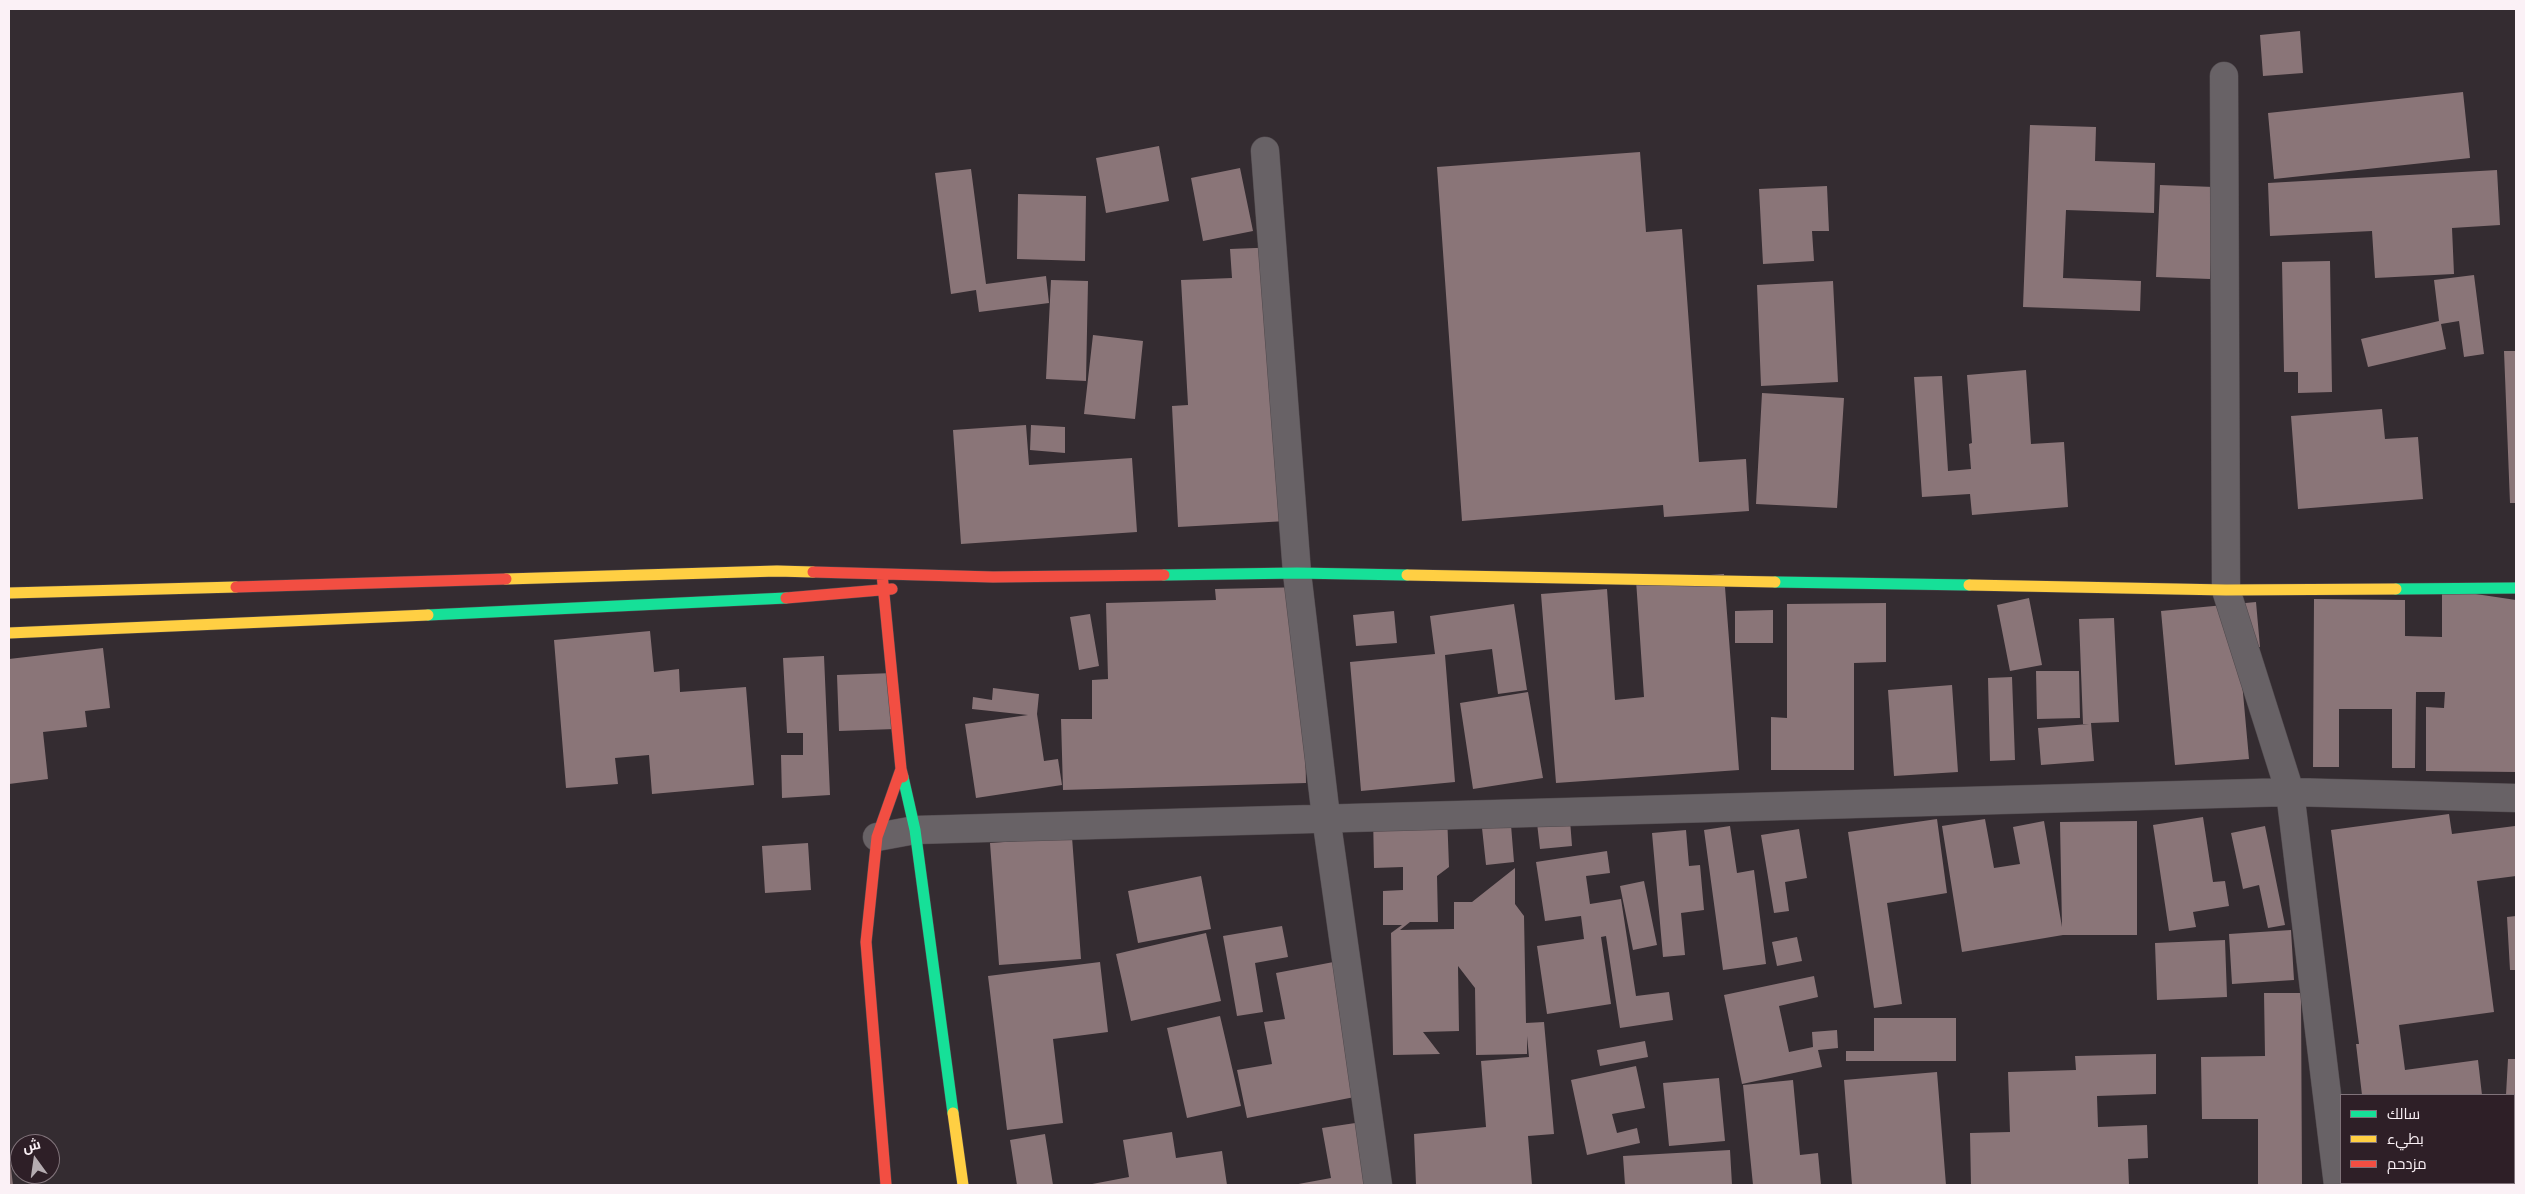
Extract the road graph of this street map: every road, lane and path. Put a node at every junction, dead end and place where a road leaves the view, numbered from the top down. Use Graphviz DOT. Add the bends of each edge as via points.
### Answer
graph roads {
  1 [pos="2224,76"];
  2 [pos="1265,152"];
  3 [pos="1297,573"];
  4 [pos="882,574"];
  5 [pos="993,577"];
  6 [pos="2516,588"];
  7 [pos="885,590"];
  8 [pos="2226,590"];
  9 [pos="9,593"];
  10 [pos="9,633"];
  11 [pos="901,769"];
  12 [pos="2290,792"];
  13 [pos="2516,798"];
  14 [pos="1326,817"];
  15 [pos="915,830"];
  16 [pos="877,837"];
  17 [pos="886,1185"];
  18 [pos="963,1185"];
  19 [pos="1378,1185"];
  20 [pos="2338,1185"];
  1 -- 8 [label="street"];
  2 -- 3 [label="street"];
  3 -- 5 [label="main road"];
  3 -- 8 [label="main road"];
  3 -- 14 [label="street"];
  4 -- 5 [label="main road"];
  4 -- 7 [label="main road"];
  4 -- 9 [label="main road" via="777,571"];
  5 -- 7 [label="main road"];
  6 -- 8 [label="main road"];
  7 -- 10 [label="main road" via="744,602"];
  7 -- 11 [label="main road"];
  8 -- 12 [label="street"];
  11 -- 15 [label="main road"];
  11 -- 16 [label="main road"];
  12 -- 13 [label="street"];
  12 -- 14 [label="street"];
  12 -- 20 [label="street"];
  14 -- 15 [label="street"];
  14 -- 19 [label="street"];
  15 -- 16 [label="street"];
  15 -- 18 [label="main road"];
  16 -- 17 [label="main road" via="866,942"];
}
